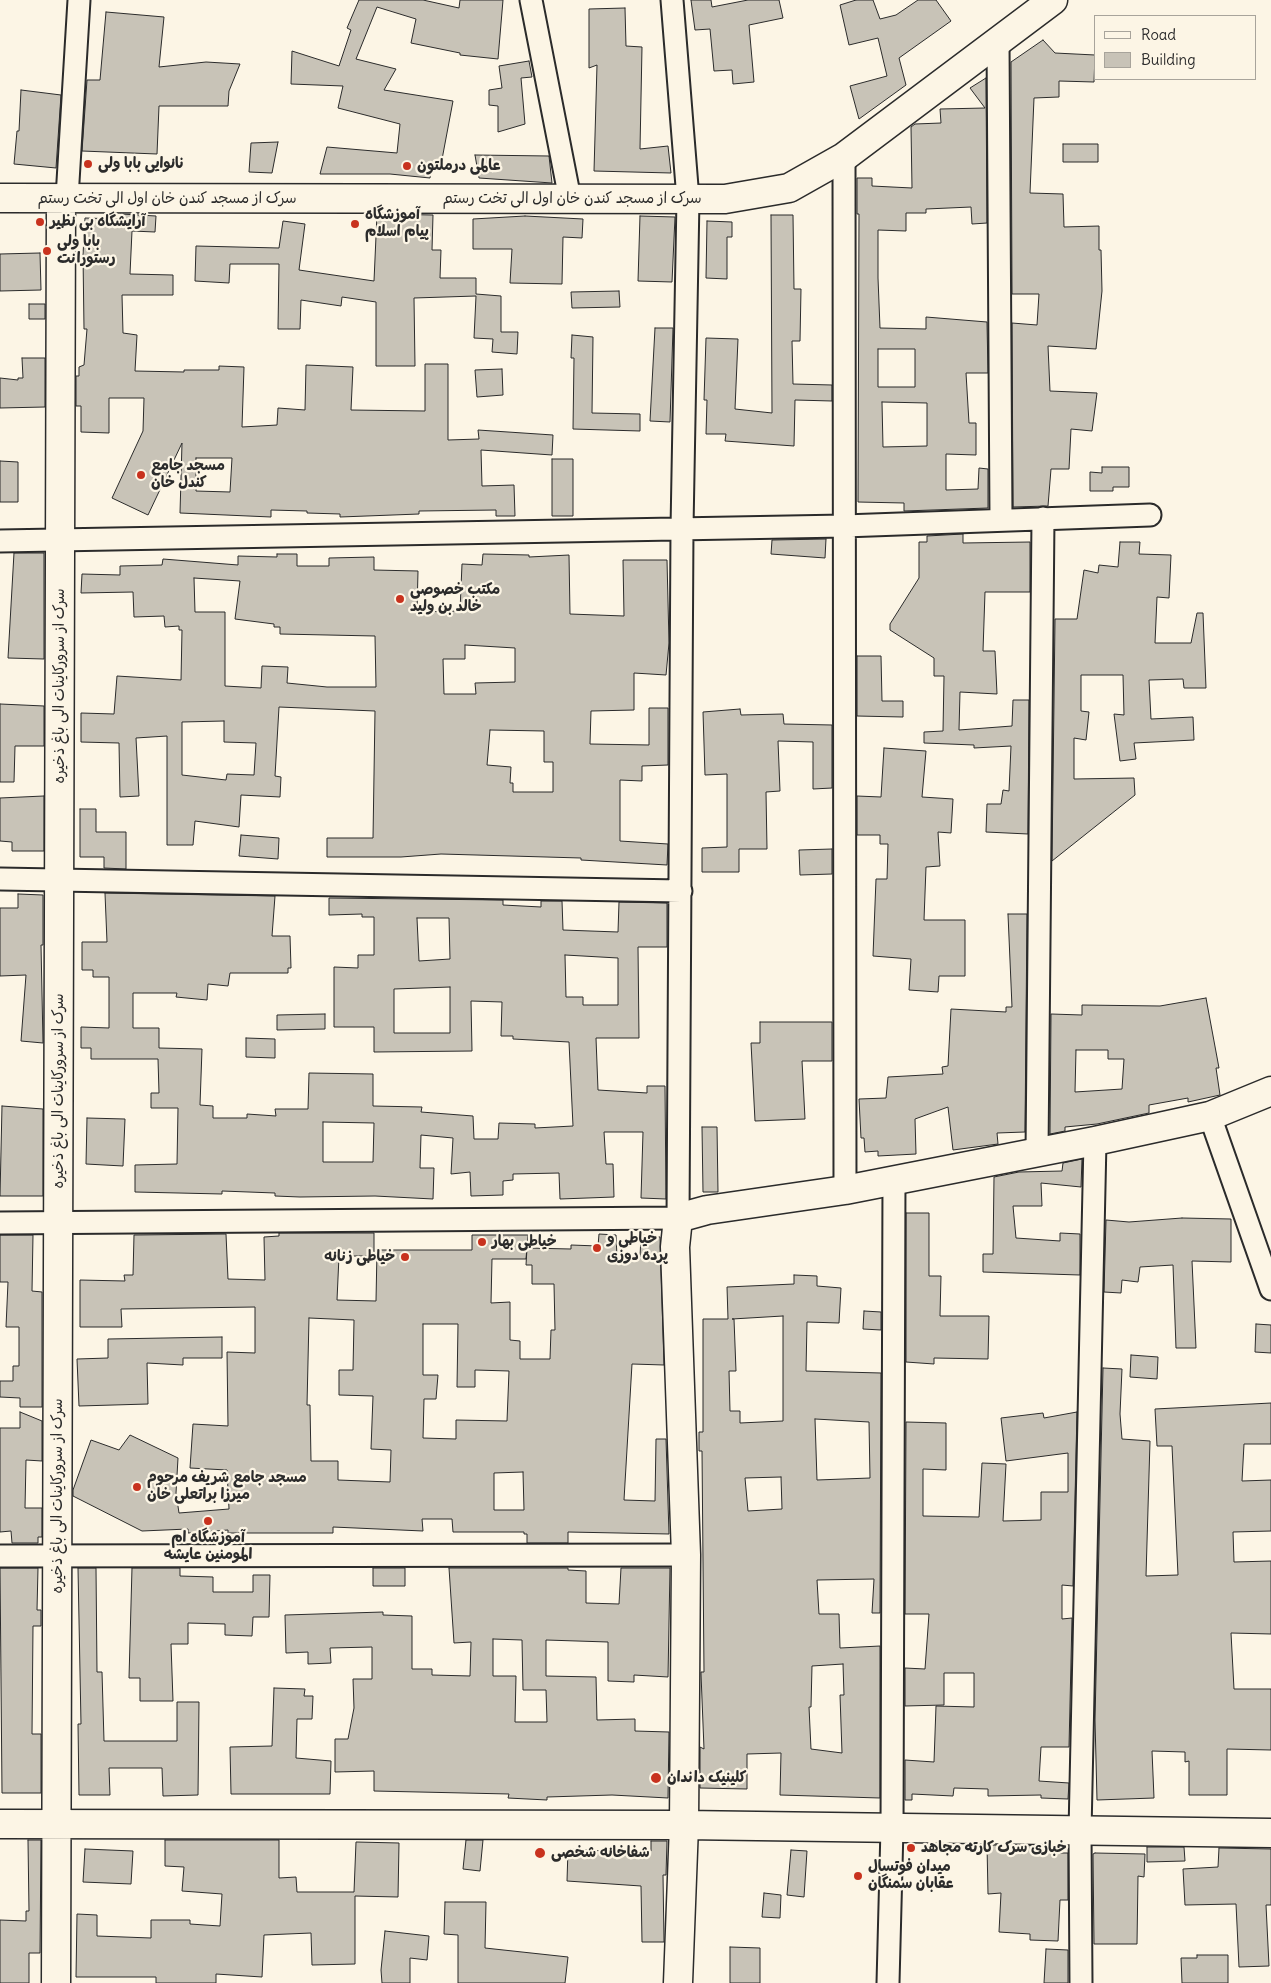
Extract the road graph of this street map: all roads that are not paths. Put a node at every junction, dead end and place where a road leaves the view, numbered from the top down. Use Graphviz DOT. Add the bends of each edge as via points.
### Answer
graph roads {
  1 [pos="80,0"];
  2 [pos="531,0"];
  3 [pos="672,0"];
  4 [pos="1053,0"];
  5 [pos="998,42"];
  6 [pos="844,157"];
  7 [pos="0,198"];
  8 [pos="64,198"];
  9 [pos="570,199"];
  10 [pos="688,199"];
  11 [pos="1150,516"];
  12 [pos="1043,518"];
  13 [pos="1001,520"];
  14 [pos="844,526"];
  15 [pos="682,528"];
  16 [pos="0,541"];
  17 [pos="60,542"];
  18 [pos="0,879"];
  19 [pos="59,879"];
  20 [pos="681,891"];
  21 [pos="1271,1091"];
  22 [pos="1210,1116"];
  23 [pos="1095,1141"];
  24 [pos="1037,1152"];
  25 [pos="894,1179"];
  26 [pos="845,1190"];
  27 [pos="678,1218"];
  28 [pos="0,1223"];
  29 [pos="58,1224"];
  30 [pos="1271,1289"];
  31 [pos="57,1554"];
  32 [pos="686,1555"];
  33 [pos="0,1556"];
  34 [pos="0,1824"];
  35 [pos="57,1824"];
  36 [pos="684,1825"];
  37 [pos="892,1828"];
  38 [pos="1080,1831"];
  39 [pos="1271,1833"];
  40 [pos="56,1983"];
  41 [pos="678,1983"];
  42 [pos="888,1983"];
  43 [pos="1081,1983"];
  1 -- 8 [label="street"];
  2 -- 9 [label="street"];
  3 -- 10 [label="street"];
  4 -- 5 [label="street, سرک از مسجد کندن خان اول الی تخت رستم"];
  5 -- 6 [label="street, سرک از مسجد کندن خان اول الی تخت رستم"];
  5 -- 13 [label="street"];
  6 -- 10 [label="street, سرک از مسجد کندن خان اول الی تخت رستم" via="789,188 725,199"];
  6 -- 14 [label="street"];
  7 -- 8 [label="street, سرک از مسجد کندن خان اول الی تخت رستم"];
  8 -- 9 [label="street, سرک از مسجد کندن خان اول الی تخت رستم"];
  8 -- 17 [label="street, سرک از سرورکاینات الی باغ ذخیره"];
  9 -- 10 [label="street, سرک از مسجد کندن خان اول الی تخت رستم"];
  10 -- 15 [label="street"];
  11 -- 12 [label="street"];
  12 -- 13 [label="street"];
  12 -- 24 [label="street"];
  13 -- 14 [label="street"];
  14 -- 15 [label="street"];
  14 -- 26 [label="street"];
  15 -- 17 [label="street"];
  15 -- 20 [label="street"];
  16 -- 17 [label="street"];
  17 -- 19 [label="street, سرک از سرورکاینات الی باغ ذخیره"];
  18 -- 19 [label="street"];
  19 -- 20 [label="street"];
  19 -- 29 [label="street, سرک از سرورکاینات الی باغ ذخیره"];
  20 -- 27 [label="street"];
  21 -- 22 [label="street"];
  22 -- 23 [label="street"];
  22 -- 30 [label="street"];
  23 -- 24 [label="street"];
  23 -- 38 [label="street"];
  24 -- 25 [label="street"];
  25 -- 26 [label="street"];
  25 -- 37 [label="street"];
  26 -- 27 [label="street" via="707,1210"];
  27 -- 29 [label="street"];
  27 -- 32 [label="street" via="676,1247"];
  28 -- 29 [label="street"];
  29 -- 31 [label="street, سرک از سرورکاینات الی باغ ذخیره"];
  31 -- 32 [label="street"];
  31 -- 33 [label="street"];
  31 -- 35 [label="street, سرک از سرورکاینات الی باغ ذخیره"];
  32 -- 36 [label="street"];
  34 -- 35 [label="street"];
  35 -- 36 [label="street"];
  35 -- 40 [label="street, سرک از سرورکاینات الی باغ ذخیره"];
  36 -- 37 [label="street"];
  36 -- 41 [label="street"];
  37 -- 38 [label="street"];
  37 -- 42 [label="street"];
  38 -- 39 [label="street"];
  38 -- 43 [label="street"];
}
